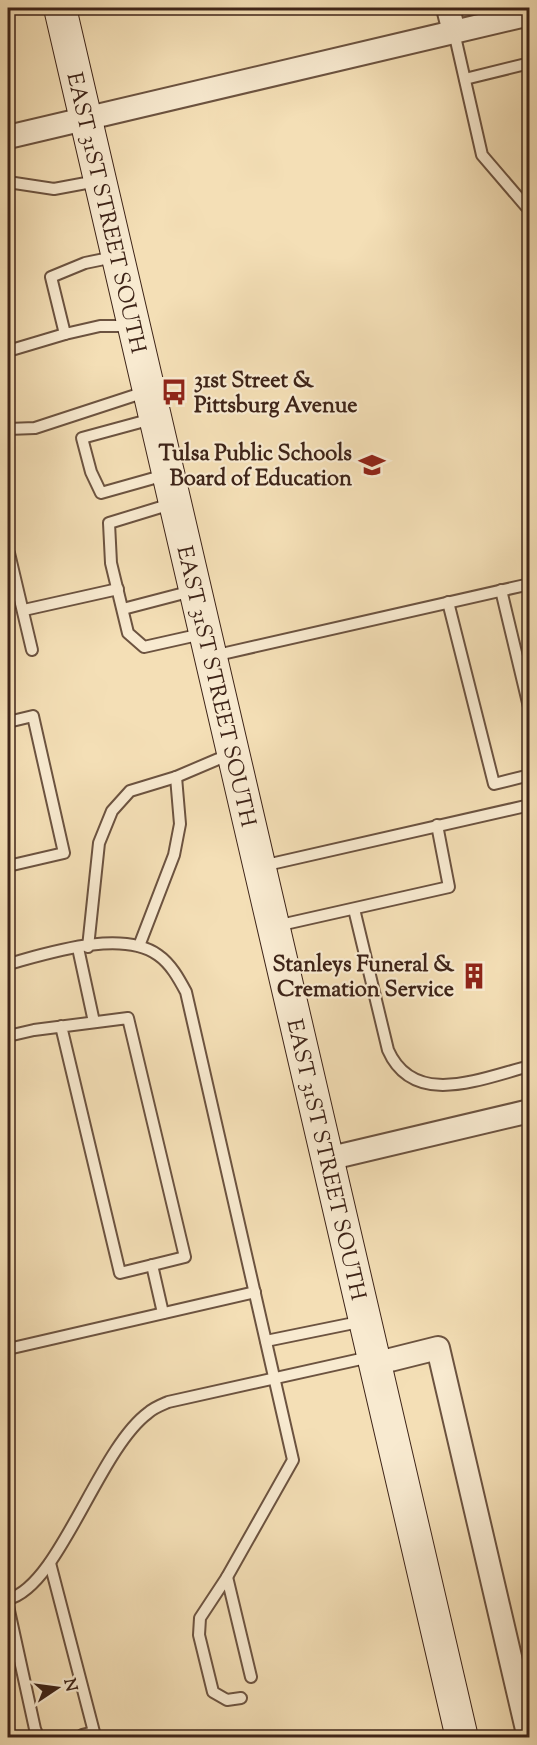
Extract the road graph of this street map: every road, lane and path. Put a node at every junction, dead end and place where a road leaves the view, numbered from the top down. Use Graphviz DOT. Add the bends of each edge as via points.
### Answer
graph roads {
  1 [pos="60,8"];
  2 [pos="448,8"];
  3 [pos="530,14"];
  4 [pos="454,32"];
  5 [pos="530,63"];
  6 [pos="465,78"];
  7 [pos="86,118"];
  8 [pos="8,137"];
  9 [pos="100,181"];
  10 [pos="8,182"];
  11 [pos="530,212"];
  12 [pos="118,257"];
  13 [pos="134,327"];
  14 [pos="65,334"];
  15 [pos="8,351"];
  16 [pos="152,405"];
  17 [pos="8,429"];
  18 [pos="171,489"];
  19 [pos="9,553"];
  20 [pos="530,584"];
  21 [pos="118,589"];
  22 [pos="195,590"];
  23 [pos="501,590"];
  24 [pos="448,602"];
  25 [pos="123,609"];
  26 [pos="24,610"];
  27 [pos="207,645"];
  28 [pos="32,650"];
  29 [pos="530,711"];
  30 [pos="8,722"];
  31 [pos="232,753"];
  32 [pos="530,775"];
  33 [pos="176,777"];
  34 [pos="530,805"];
  35 [pos="436,825"];
  36 [pos="8,866"];
  37 [pos="258,867"];
  38 [pos="354,909"];
  39 [pos="273,927"];
  40 [pos="139,946"];
  41 [pos="83,948"];
  42 [pos="8,964"];
  43 [pos="94,1022"];
  44 [pos="61,1026"];
  45 [pos="8,1036"];
  46 [pos="530,1066"];
  47 [pos="530,1111"];
  48 [pos="327,1159"];
  49 [pos="152,1265"];
  50 [pos="255,1292"];
  51 [pos="163,1313"];
  52 [pos="364,1321"];
  53 [pos="266,1341"];
  54 [pos="8,1349"];
  55 [pos="373,1360"];
  56 [pos="274,1378"];
  57 [pos="50,1563"];
  58 [pos="227,1577"];
  59 [pos="8,1599"];
  60 [pos="8,1606"];
  61 [pos="251,1677"];
  62 [pos="241,1698"];
  63 [pos="82,1735"];
  64 [pos="39,1737"];
  65 [pos="462,1737"];
  66 [pos="530,1737"];
  1 -- 7 [label="main road, EAST 31ST STREET SOUTH"];
  2 -- 4 [label="street"];
  3 -- 4 [label="street"];
  4 -- 6 [label="lane"];
  4 -- 7 [label="street"];
  5 -- 6 [label="lane"];
  6 -- 11 [label="lane" via="482,155"];
  7 -- 8 [label="street"];
  7 -- 9 [label="main road, EAST 31ST STREET SOUTH"];
  9 -- 10 [label="lane" via="54,189"];
  9 -- 12 [label="main road, EAST 31ST STREET SOUTH"];
  12 -- 13 [label="main road, EAST 31ST STREET SOUTH"];
  12 -- 14 [label="lane" via="85,263 51,277"];
  13 -- 14 [label="lane" via="100,326"];
  13 -- 16 [label="main road, EAST 31ST STREET SOUTH"];
  14 -- 15 [label="lane"];
  16 -- 17 [label="lane" via="36,428"];
  16 -- 18 [label="main road, EAST 31ST STREET SOUTH"];
  16 -- 18 [label="lane" via="82,438 101,493"];
  18 -- 21 [label="lane" via="109,523 111,562"];
  18 -- 22 [label="main road, EAST 31ST STREET SOUTH"];
  19 -- 26 [label="lane"];
  20 -- 23 [label="lane"];
  21 -- 25 [label="lane"];
  21 -- 26 [label="lane"];
  22 -- 25 [label="lane"];
  22 -- 27 [label="main road, EAST 31ST STREET SOUTH"];
  23 -- 24 [label="lane"];
  23 -- 29 [label="lane"];
  24 -- 27 [label="lane"];
  24 -- 32 [label="lane" via="494,784"];
  25 -- 27 [label="lane" via="128,633 144,647"];
  26 -- 28 [label="lane"];
  27 -- 31 [label="main road, EAST 31ST STREET SOUTH"];
  30 -- 36 [label="lane" via="33,716 64,853"];
  31 -- 33 [label="lane"];
  31 -- 37 [label="main road, EAST 31ST STREET SOUTH"];
  33 -- 40 [label="lane" via="180,824 174,855"];
  33 -- 41 [label="lane" via="130,791 112,811 99,843"];
  34 -- 35 [label="lane"];
  35 -- 37 [label="lane"];
  35 -- 38 [label="lane" via="449,887"];
  37 -- 39 [label="main road, EAST 31ST STREET SOUTH"];
  38 -- 39 [label="lane"];
  38 -- 46 [label="lane" via="388,1050 404,1075 428,1086 445,1085"];
  39 -- 48 [label="main road, EAST 31ST STREET SOUTH"];
  40 -- 41 [label="lane" via="117,942"];
  40 -- 50 [label="lane" via="158,955 175,972 186,992"];
  41 -- 42 [label="lane"];
  41 -- 43 [label="lane"];
  43 -- 44 [label="lane"];
  43 -- 49 [label="lane" via="128,1017 185,1257"];
  44 -- 45 [label="lane"];
  44 -- 49 [label="lane" via="120,1273"];
  47 -- 48 [label="street"];
  48 -- 52 [label="main road, EAST 31ST STREET SOUTH"];
  49 -- 51 [label="lane"];
  50 -- 51 [label="lane"];
  50 -- 53 [label="lane"];
  51 -- 54 [label="lane"];
  52 -- 53 [label="lane"];
  52 -- 55 [label="main road, EAST 31ST STREET SOUTH"];
  53 -- 56 [label="lane"];
  55 -- 56 [label="lane"];
  55 -- 65 [label="main road, EAST 31ST STREET SOUTH"];
  55 -- 66 [label="street" via="438,1348"];
  56 -- 57 [label="lane" via="168,1402 148,1412 95,1481"];
  56 -- 58 [label="lane" via="293,1460"];
  57 -- 59 [label="lane" via="31,1586"];
  57 -- 63 [label="lane" via="94,1732"];
  58 -- 61 [label="lane"];
  58 -- 62 [label="lane" via="200,1618 199,1635 213,1692 225,1700"];
  60 -- 64 [label="lane"];
}
